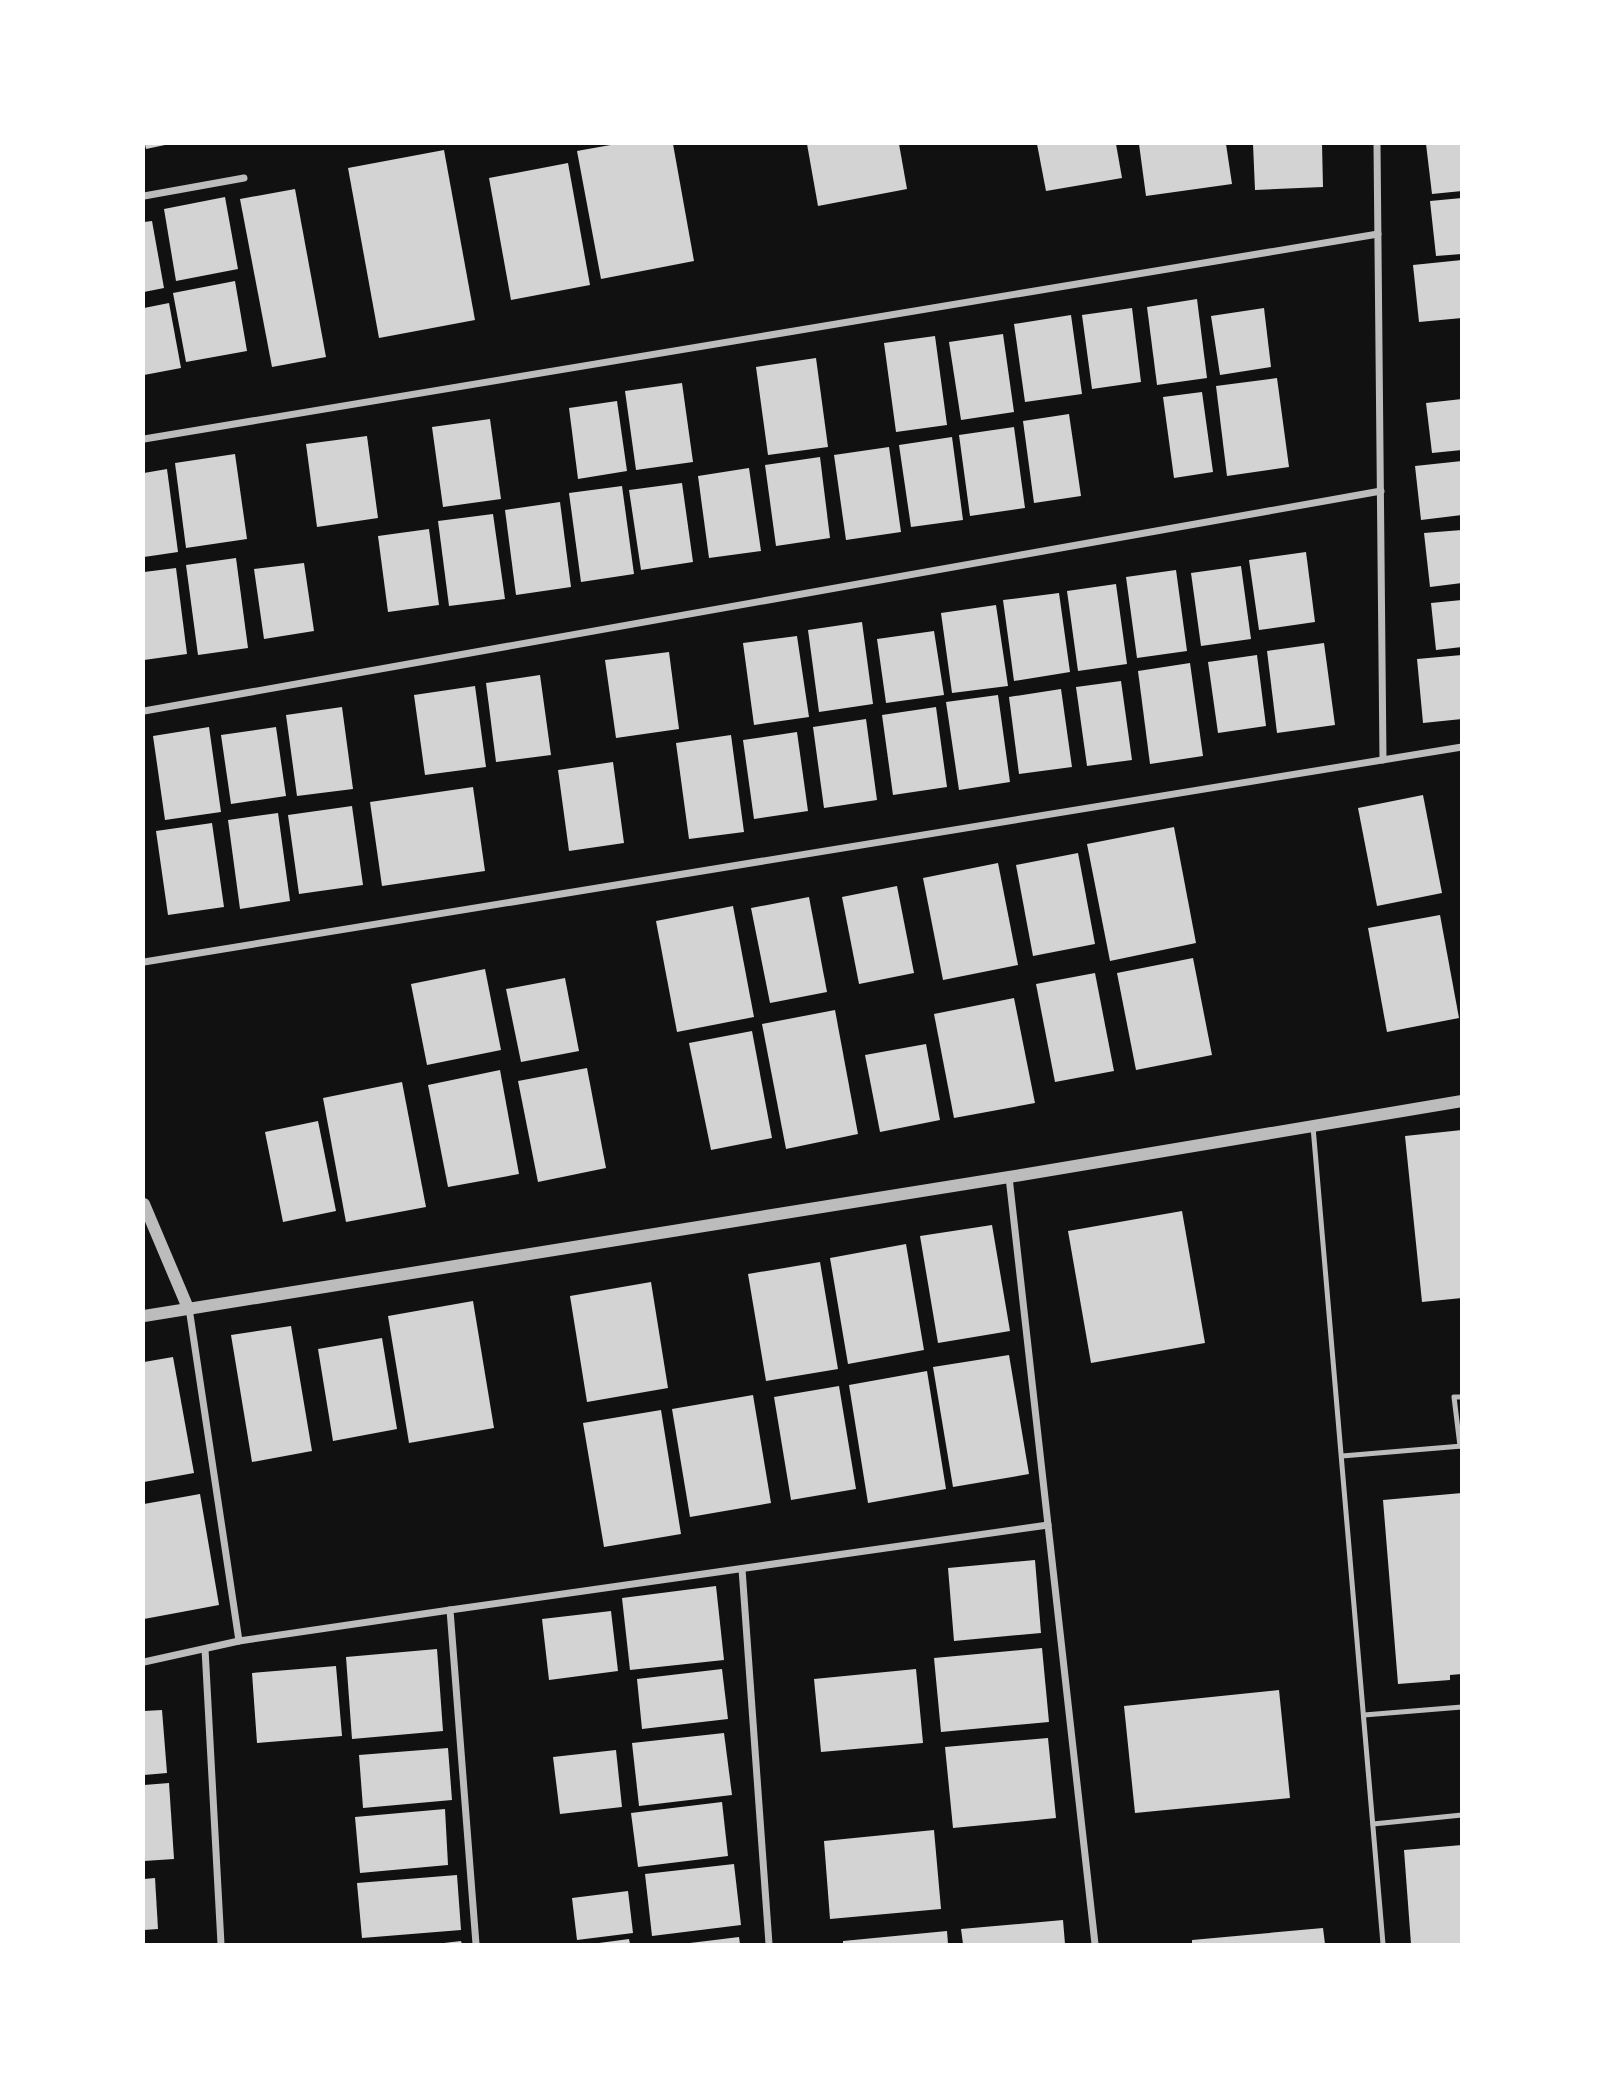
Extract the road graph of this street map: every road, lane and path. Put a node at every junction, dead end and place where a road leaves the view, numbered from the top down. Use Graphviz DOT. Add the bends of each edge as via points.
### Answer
graph roads {
  1 [pos="1377,144"];
  2 [pos="244,178"];
  3 [pos="144,196"];
  4 [pos="1378,234"];
  5 [pos="144,439"];
  6 [pos="1381,491"];
  7 [pos="144,711"];
  8 [pos="1461,747"];
  9 [pos="1383,760"];
  10 [pos="144,962"];
  11 [pos="1461,1101"];
  12 [pos="1313,1127"];
  13 [pos="1009,1177"];
  14 [pos="144,1204"];
  15 [pos="188,1308"];
  16 [pos="144,1316"];
  17 [pos="1461,1396"];
  18 [pos="1461,1446"];
  19 [pos="1342,1456"];
  20 [pos="1048,1525"];
  21 [pos="742,1569"];
  22 [pos="450,1610"];
  23 [pos="239,1641"];
  24 [pos="205,1649"];
  25 [pos="144,1662"];
  26 [pos="1461,1707"];
  27 [pos="1363,1715"];
  28 [pos="1461,1815"];
  29 [pos="1373,1824"];
  30 [pos="221,1944"];
  31 [pos="476,1944"];
  32 [pos="769,1944"];
  33 [pos="1095,1944"];
  34 [pos="1383,1944"];
  1 -- 4 [label="street"];
  2 -- 3 [label="street"];
  4 -- 5 [label="street"];
  4 -- 6 [label="street"];
  6 -- 7 [label="street"];
  6 -- 9 [label="street"];
  8 -- 9 [label="street"];
  9 -- 10 [label="street"];
  11 -- 12 [label="street"];
  12 -- 13 [label="street"];
  12 -- 19 [label="lane"];
  13 -- 15 [label="street"];
  13 -- 20 [label="street"];
  14 -- 15 [label="street"];
  15 -- 16 [label="street"];
  15 -- 23 [label="street"];
  17 -- 18 [label="lane" via="1454,1397"];
  18 -- 19 [label="lane"];
  19 -- 27 [label="lane"];
  20 -- 21 [label="street"];
  20 -- 33 [label="street"];
  21 -- 22 [label="street"];
  21 -- 32 [label="street"];
  22 -- 23 [label="street"];
  22 -- 31 [label="street"];
  23 -- 24 [label="street"];
  24 -- 25 [label="street"];
  24 -- 30 [label="street"];
  26 -- 27 [label="lane"];
  27 -- 29 [label="lane"];
  28 -- 29 [label="lane"];
  29 -- 34 [label="lane"];
}
